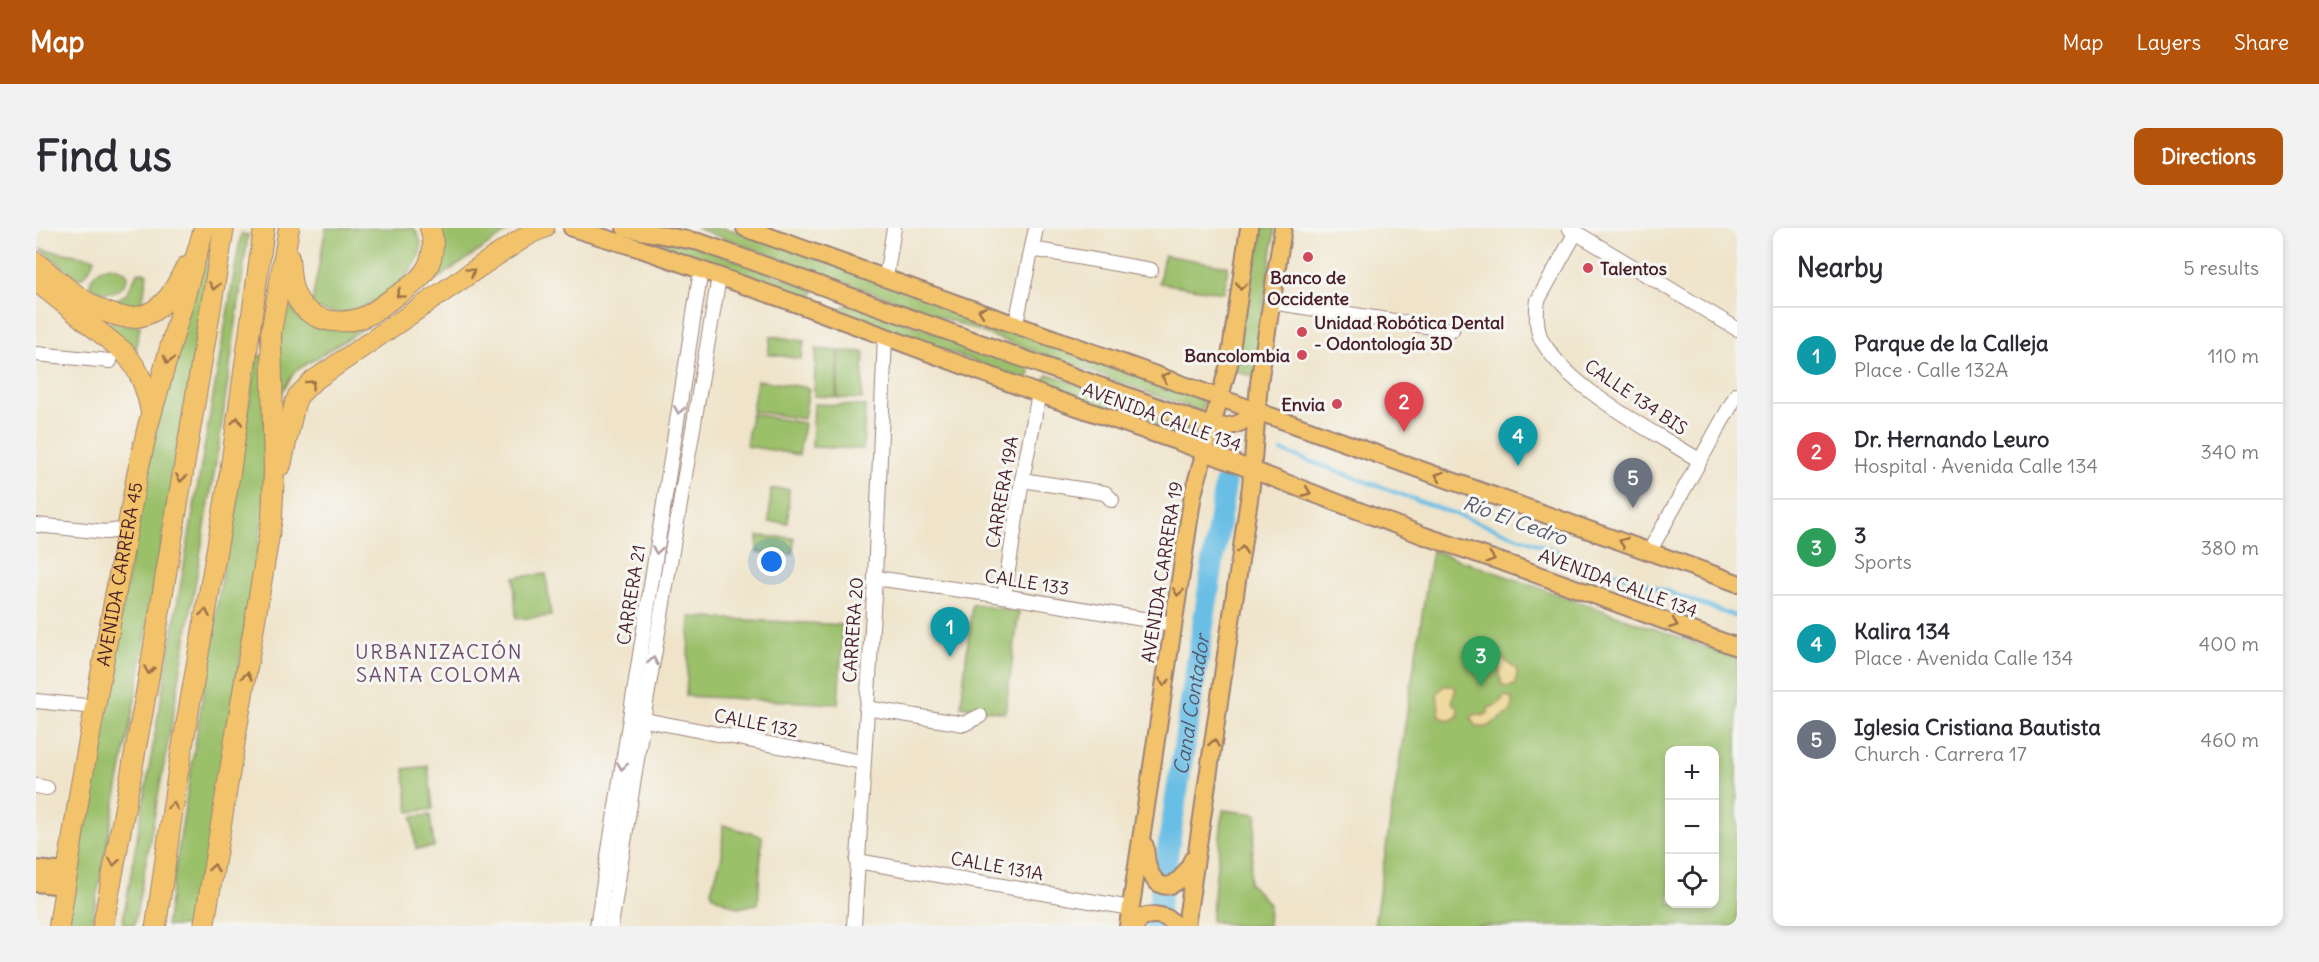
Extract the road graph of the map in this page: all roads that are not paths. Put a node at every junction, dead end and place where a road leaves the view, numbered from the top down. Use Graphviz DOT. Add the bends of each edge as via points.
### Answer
graph roads {
  1 [pos="224,228"];
  2 [pos="264,228"];
  3 [pos="289,228"];
  4 [pos="430,228"];
  5 [pos="544,228"];
  6 [pos="572,228"];
  7 [pos="625,228"];
  8 [pos="750,228"];
  9 [pos="894,228"];
  10 [pos="1035,228"];
  11 [pos="1249,228"];
  12 [pos="1283,228"];
  13 [pos="1572,230"];
  14 [pos="202,236"];
  15 [pos="1032,249"];
  16 [pos="36,262"];
  17 [pos="701,270"];
  18 [pos="1151,270"];
  19 [pos="719,277"];
  20 [pos="886,277"];
  21 [pos="36,281"];
  22 [pos="863,301"];
  23 [pos="1271,302"];
  24 [pos="806,307"];
  25 [pos="1016,323"];
  26 [pos="1737,329"];
  27 [pos="1452,330"];
  28 [pos="885,336"];
  29 [pos="36,354"];
  30 [pos="110,361"];
  31 [pos="1036,363"];
  32 [pos="1039,394"];
  33 [pos="1737,394"];
  34 [pos="1220,397"];
  35 [pos="1257,410"];
  36 [pos="152,416"];
  37 [pos="1211,426"];
  38 [pos="1203,452"];
  39 [pos="1699,460"];
  40 [pos="1252,471"];
  41 [pos="1022,480"];
  42 [pos="273,497"];
  43 [pos="1112,500"];
  44 [pos="36,525"];
  45 [pos="128,529"];
  46 [pos="1649,552"];
  47 [pos="875,578"];
  48 [pos="1737,583"];
  49 [pos="1004,596"];
  50 [pos="1173,624"];
  51 [pos="1737,647"];
  52 [pos="36,700"];
  53 [pos="95,707"];
  54 [pos="632,708"];
  55 [pos="866,708"];
  56 [pos="980,716"];
  57 [pos="644,719"];
  58 [pos="862,762"];
  59 [pos="1143,827"];
  60 [pos="1201,830"];
  61 [pos="857,861"];
  62 [pos="36,869"];
  63 [pos="66,879"];
  64 [pos="36,883"];
  65 [pos="1134,919"];
  66 [pos="59,926"];
  67 [pos="103,926"];
  68 [pos="156,926"];
  69 [pos="204,926"];
  70 [pos="597,926"];
  71 [pos="611,926"];
  72 [pos="854,926"];
  73 [pos="1177,926"];
  74 [pos="1186,926"];
  1 -- 67 [label="highway, one-way"];
  68 -- 2 [label="highway, one-way" via="178,772 230,473"];
  4 -- 3 [label="highway, one-way" via="432,255 420,278 367,315 336,322 304,308 294,292"];
  3 -- 42 [label="highway" via="271,333"];
  42 -- 5 [label="highway, one-way" via="295,403 304,390 321,374 491,259"];
  6 -- 17 [label="main road, AVENIDA CALLE 134"];
  7 -- 22 [label="main road" via="699,242"];
  8 -- 20 [label="main road"];
  9 -- 20 [label="street"];
  10 -- 15 [label="street"];
  11 -- 34 [label="main road, AVENIDA CARRERA 19, one-way" via="1230,358"];
  12 -- 23 [label="main road"];
  13 -- 26 [label="street"];
  13 -- 39 [label="street, CALLE 134 BIS" via="1538,300 1541,339 1578,383"];
  14 -- 16 [label="highway" via="168,298 136,318 121,318 102,310"];
  14 -- 36 [label="highway, AVENIDA CARRERA 45, one-way"];
  15 -- 18 [label="street"];
  15 -- 25 [label="street"];
  17 -- 19 [label="main road, AVENIDA CALLE 134"];
  17 -- 54 [label="street, CARRERA 21, one-way"];
  19 -- 24 [label="main road, AVENIDA CALLE 134"];
  57 -- 19 [label="street, CARRERA 21, one-way"];
  25 -- 20 [label="main road, one-way"];
  21 -- 36 [label="highway" via="123,351 144,382"];
  22 -- 24 [label="main road"];
  22 -- 31 [label="main road"];
  23 -- 27 [label="street"];
  23 -- 35 [label="main road"];
  24 -- 28 [label="main road, AVENIDA CALLE 134"];
  34 -- 25 [label="main road, one-way"];
  28 -- 32 [label="main road, AVENIDA CALLE 134"];
  28 -- 47 [label="street, CARRERA 20"];
  29 -- 30 [label="street"];
  31 -- 32 [label="main road"];
  31 -- 37 [label="main road"];
  32 -- 38 [label="main road, AVENIDA CALLE 134"];
  32 -- 41 [label="street, CARRERA 19A"];
  33 -- 39 [label="street"];
  34 -- 35 [label="main road"];
  34 -- 37 [label="main road, AVENIDA CARRERA 19"];
  35 -- 37 [label="main road" via="1239,425"];
  35 -- 40 [label="main road"];
  46 -- 35 [label="main road, one-way"];
  36 -- 45 [label="highway, AVENIDA CARRERA 45"];
  37 -- 38 [label="main road, AVENIDA CARRERA 19"];
  38 -- 40 [label="main road, AVENIDA CALLE 134"];
  38 -- 50 [label="main road, AVENIDA CARRERA 19, one-way"];
  39 -- 46 [label="street"];
  40 -- 51 [label="main road, AVENIDA CALLE 134, one-way"];
  60 -- 40 [label="main road, one-way"];
  41 -- 43 [label="street" via="1105,493"];
  41 -- 49 [label="street, CARRERA 19A"];
  69 -- 42 [label="highway, one-way"];
  44 -- 45 [label="street" via="106,532"];
  45 -- 53 [label="highway, AVENIDA CARRERA 45"];
  46 -- 48 [label="main road"];
  47 -- 49 [label="street, CALLE 133"];
  47 -- 55 [label="street, CARRERA 20"];
  49 -- 50 [label="street, CALLE 133"];
  50 -- 59 [label="main road, AVENIDA CARRERA 19, one-way"];
  52 -- 53 [label="street"];
  53 -- 63 [label="highway, AVENIDA CARRERA 45"];
  54 -- 57 [label="street"];
  54 -- 70 [label="street, CARRERA 21, one-way"];
  55 -- 56 [label="street" via="964,724"];
  55 -- 58 [label="street, CARRERA 20"];
  57 -- 58 [label="street, CALLE 132"];
  57 -- 71 [label="street, CARRERA 21"];
  58 -- 61 [label="street, CARRERA 20"];
  59 -- 60 [label="main road" via="1150,873 1164,884 1176,884 1185,876"];
  59 -- 65 [label="main road, AVENIDA CARRERA 19"];
  60 -- 74 [label="main road"];
  61 -- 65 [label="street, CALLE 131A"];
  61 -- 72 [label="street, CARRERA 20"];
  62 -- 63 [label="main road"];
  63 -- 64 [label="main road"];
  63 -- 66 [label="highway, AVENIDA CARRERA 45"];
  65 -- 73 [label="main road" via="1157,915"];
}
